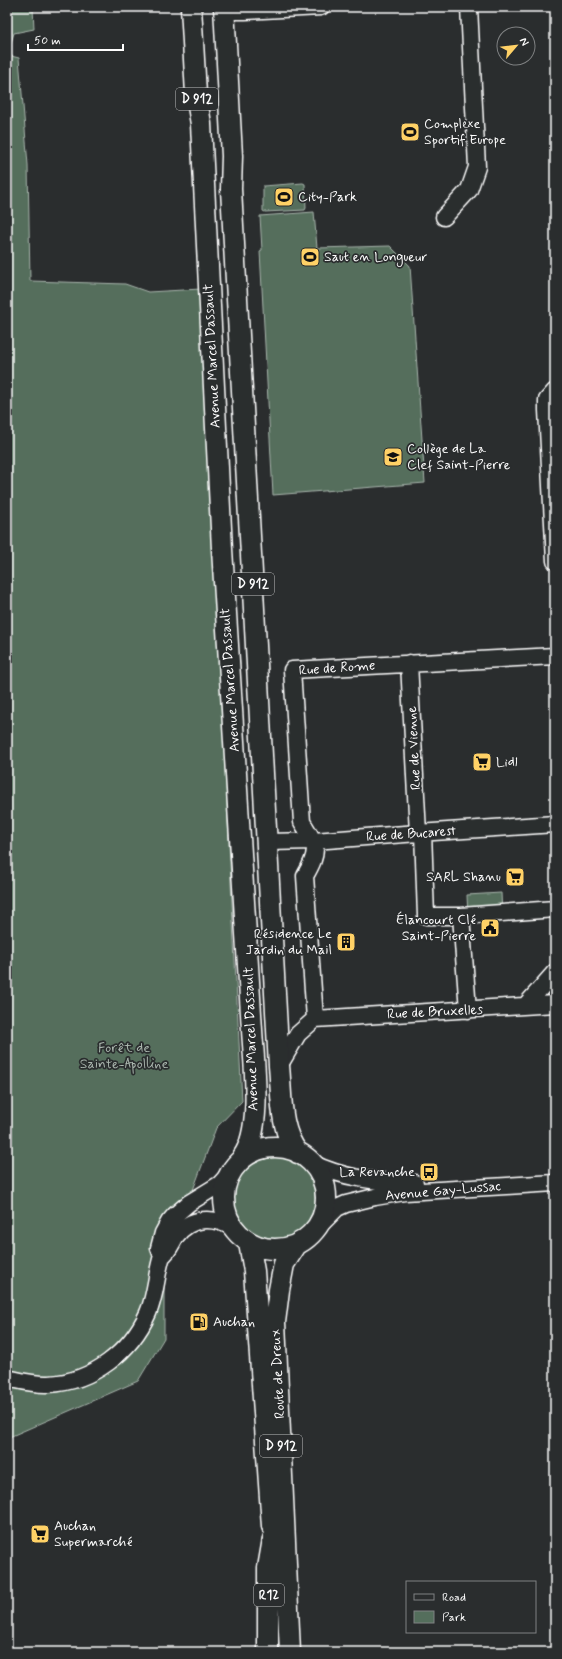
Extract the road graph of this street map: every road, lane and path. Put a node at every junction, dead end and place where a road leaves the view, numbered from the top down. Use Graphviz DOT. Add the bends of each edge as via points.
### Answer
graph roads {
  1 [pos="191,7"];
  2 [pos="321,7"];
  3 [pos="469,7"];
  4 [pos="224,9"];
  5 [pos="444,217"];
  6 [pos="555,391"];
  7 [pos="555,561"];
  8 [pos="555,656"];
  9 [pos="409,663"];
  10 [pos="555,824"];
  11 [pos="421,833"];
  12 [pos="314,841"];
  13 [pos="268,842"];
  14 [pos="555,909"];
  15 [pos="461,916"];
  16 [pos="555,972"];
  17 [pos="555,1004"];
  18 [pos="525,1006"];
  19 [pos="468,1010"];
  20 [pos="315,1019"];
  21 [pos="279,1066"];
  22 [pos="304,1157"];
  23 [pos="236,1165"];
  24 [pos="555,1175"];
  25 [pos="555,1183"];
  26 [pos="232,1227"];
  27 [pos="317,1228"];
  28 [pos="249,1243"];
  29 [pos="298,1244"];
  30 [pos="162,1256"];
  31 [pos="7,1378"];
  32 [pos="273,1539"];
  33 [pos="292,1646"];
  34 [pos="268,1652"];
  35 [pos="280,1652"];
  1 -- 23 [label="main road, Avenue Marcel Dassault / D 912" via="196,94 201,124 222,549 254,1075 254,1126 249,1147"];
  2 -- 4 [label="street" via="245,12"];
  3 -- 5 [label="street" via="477,167 469,190"];
  4 -- 13 [label="main road, Avenue Marcel Dassault / D 912" via="232,156 231,197"];
  6 -- 7 [label="street" via="547,400 547,410"];
  8 -- 9 [label="street, Rue de Rome"];
  9 -- 11 [label="street, Rue de Vienne"];
  9 -- 12 [label="street, Rue de Rome" via="292,670 302,822"];
  10 -- 11 [label="street, Rue de Bucarest"];
  11 -- 12 [label="street, Rue de Bucarest"];
  11 -- 15 [label="street, Rue de Vienne" via="426,916"];
  12 -- 13 [label="street, Rue de Bucarest"];
  12 -- 20 [label="street" via="314,859 305,876"];
  13 -- 21 [label="main road, Avenue Marcel Dassault / D 912"];
  14 -- 15 [label="street"];
  15 -- 19 [label="street"];
  16 -- 18 [label="street"];
  17 -- 18 [label="street, Rue de Bruxelles"];
  18 -- 19 [label="street, Rue de Bruxelles"];
  19 -- 20 [label="street, Rue de Bruxelles"];
  20 -- 21 [label="street" via="298,1034"];
  21 -- 22 [label="main road, Avenue Marcel Dassault / D 912" via="285,1125 290,1141"];
  22 -- 23 [label="main road" via="284,1148 269,1147 254,1151"];
  22 -- 24 [label="street, Avenue Gay-Lussac" via="341,1175 392,1182 444,1183"];
  22 -- 27 [label="main road" via="321,1176 326,1194 324,1212"];
  23 -- 26 [label="main road" via="225,1186 223,1197 225,1213"];
  23 -- 30 [label="street" via="220,1184 189,1203 168,1222 159,1248"];
  25 -- 27 [label="street, Avenue Gay-Lussac" via="406,1192 375,1197 337,1208"];
  26 -- 28 [label="main road"];
  26 -- 30 [label="street" via="215,1220 194,1223 181,1231 168,1252"];
  27 -- 29 [label="main road"];
  28 -- 29 [label="main road" via="273,1250 286,1249"];
  28 -- 32 [label="main road, Route de Dreux / D 912" via="254,1271"];
  29 -- 33 [label="main road, Route de Dreux / D 912" via="284,1264 275,1322"];
  30 -- 31 [label="street" via="149,1311 143,1323 128,1345 107,1364 86,1376 50,1384"];
  32 -- 34 [label="main road, R12" via="268,1568"];
  32 -- 35 [label="main road, Route de Dreux / D 912"];
}
